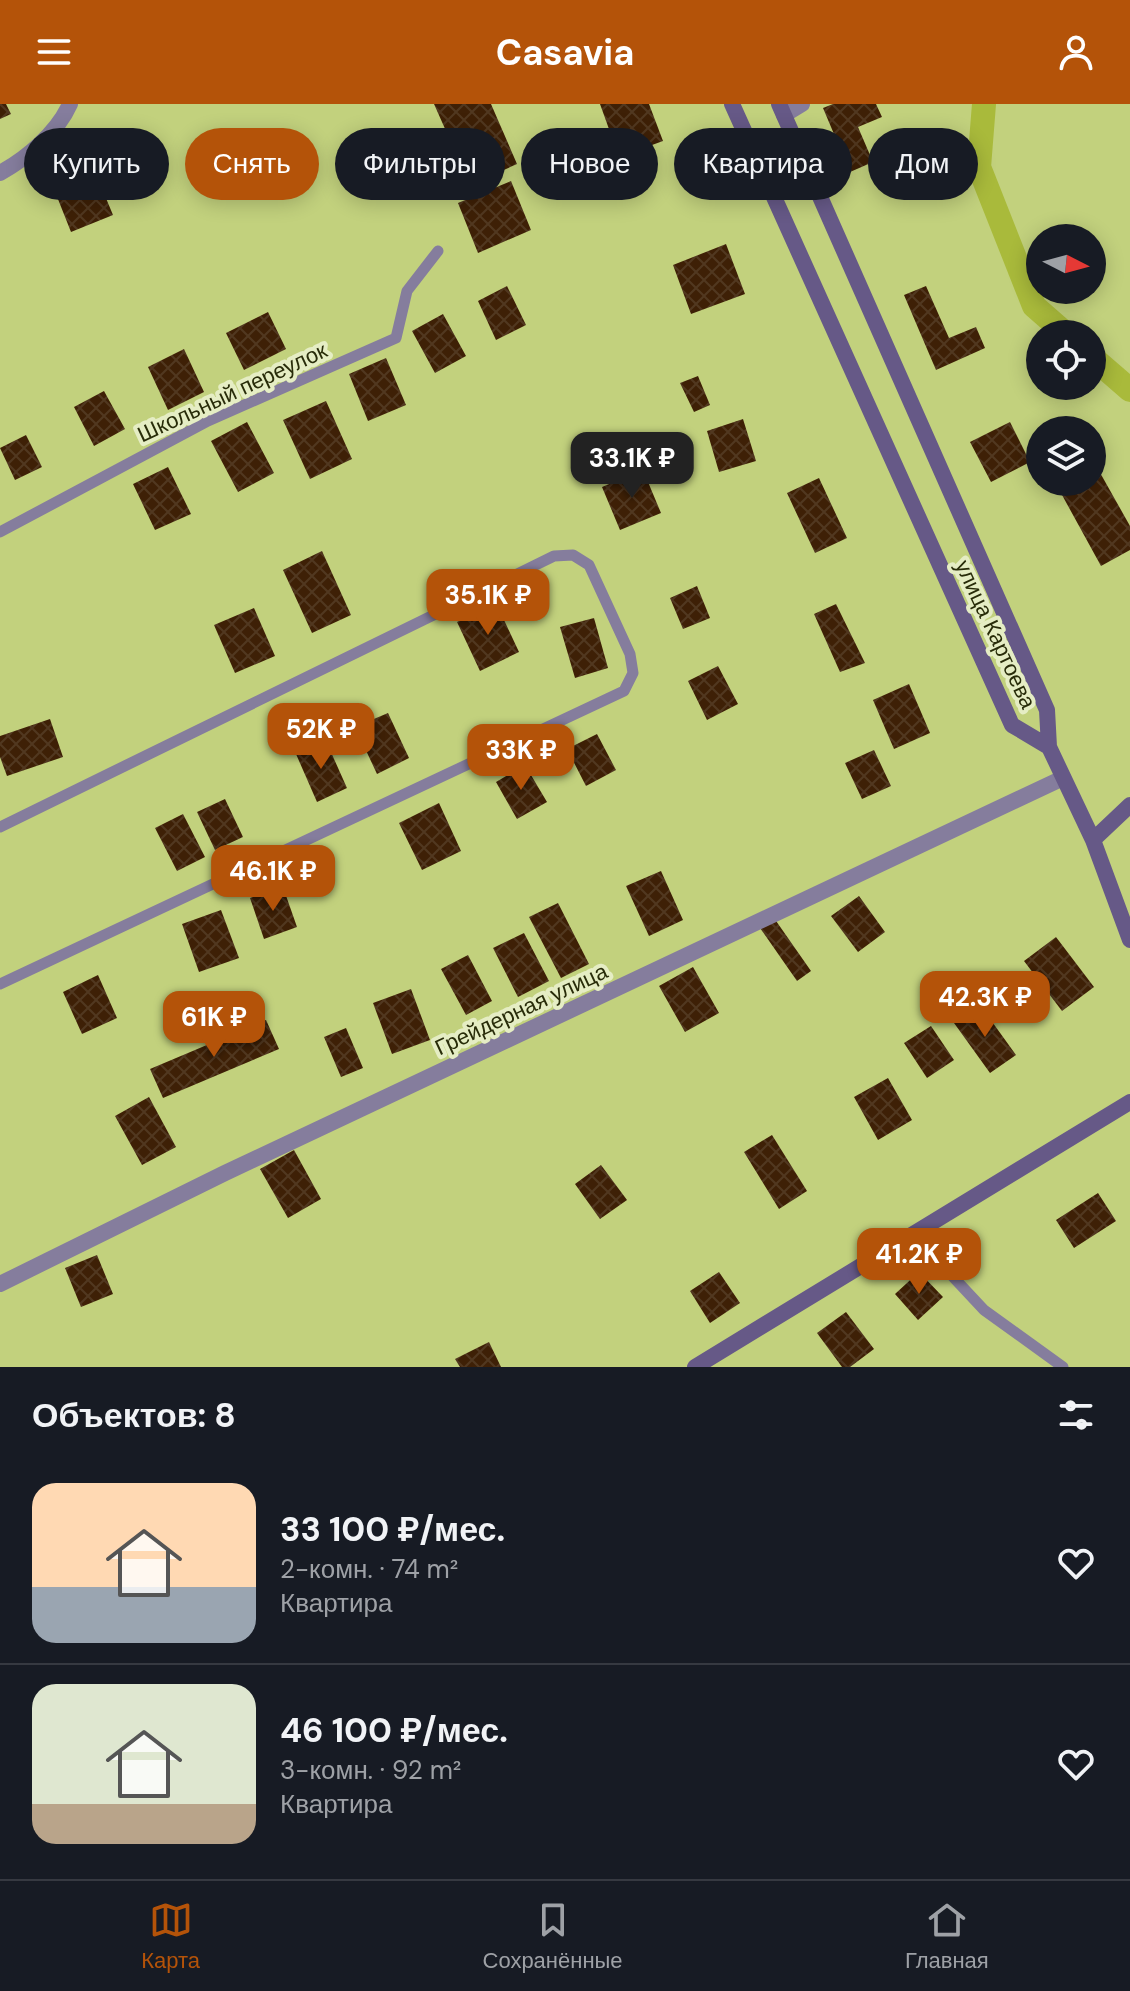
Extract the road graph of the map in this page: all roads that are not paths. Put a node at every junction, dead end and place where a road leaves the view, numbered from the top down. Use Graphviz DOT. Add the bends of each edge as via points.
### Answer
graph roads {
  1 [pos="70,104"];
  2 [pos="732,104"];
  3 [pos="802,104"];
  4 [pos="781,110"];
  5 [pos="0,173"];
  6 [pos="438,251"];
  7 [pos="0,532"];
  8 [pos="1049,747"];
  9 [pos="1063,778"];
  10 [pos="1130,805"];
  11 [pos="0,827"];
  12 [pos="1093,840"];
  13 [pos="1130,940"];
  14 [pos="0,984"];
  15 [pos="1130,1102"];
  16 [pos="913,1234"];
  17 [pos="0,1284"];
  18 [pos="695,1367"];
  19 [pos="1063,1367"];
  1 -- 5 [label="street" via="24,160"];
  2 -- 8 [label="main road, улица Картоева" via="1012,725"];
  3 -- 4 [label="street"];
  4 -- 8 [label="main road, улица Картоева" via="1047,710"];
  6 -- 7 [label="lane, Школьный переулок" via="407,291 396,338 208,421"];
  8 -- 9 [label="main road"];
  9 -- 12 [label="main road"];
  9 -- 17 [label="street, Грейдерная улица"];
  10 -- 12 [label="main road"];
  11 -- 14 [label="lane" via="554,556 573,555 589,565 630,654 633,673 624,691"];
  12 -- 13 [label="main road"];
  15 -- 16 [label="main road"];
  16 -- 18 [label="main road"];
  16 -- 19 [label="lane" via="984,1310"];
}
